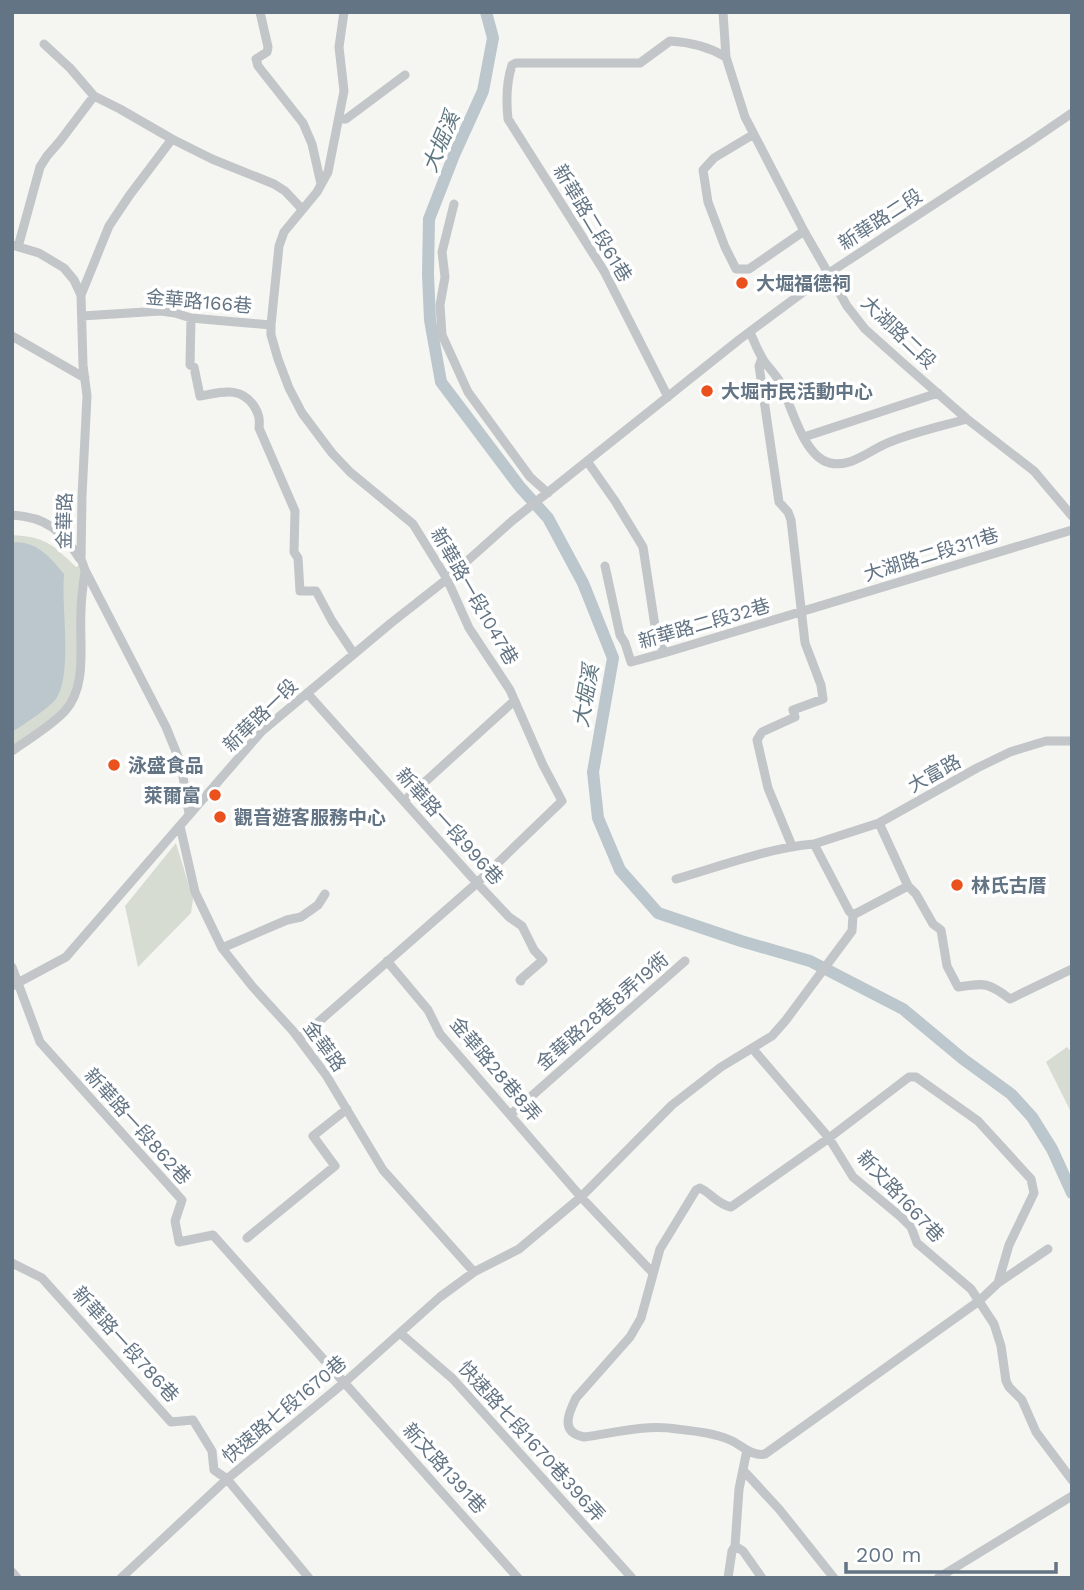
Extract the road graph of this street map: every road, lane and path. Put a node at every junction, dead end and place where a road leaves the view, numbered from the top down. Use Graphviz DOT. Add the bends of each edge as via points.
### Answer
graph roads {
  1 [pos="260,12"];
  2 [pos="344,12"];
  3 [pos="723,12"];
  4 [pos="44,44"];
  5 [pos="726,57"];
  6 [pos="405,75"];
  7 [pos="94,96"];
  8 [pos="1072,113"];
  9 [pos="339,119"];
  10 [pos="754,134"];
  11 [pos="172,139"];
  12 [pos="321,184"];
  13 [pos="454,204"];
  14 [pos="302,209"];
  15 [pos="804,231"];
  16 [pos="15,246"];
  17 [pos="829,273"];
  18 [pos="81,295"];
  19 [pos="82,316"];
  20 [pos="191,318"];
  21 [pos="271,325"];
  22 [pos="750,332"];
  23 [pos="12,336"];
  24 [pos="762,359"];
  25 [pos="85,378"];
  26 [pos="938,393"];
  27 [pos="668,397"];
  28 [pos="967,419"];
  29 [pos="804,436"];
  30 [pos="587,461"];
  31 [pos="548,494"];
  32 [pos="12,515"];
  33 [pos="521,515"];
  34 [pos="1072,516"];
  35 [pos="1072,530"];
  36 [pos="81,559"];
  37 [pos="605,566"];
  38 [pos="85,570"];
  39 [pos="447,579"];
  40 [pos="801,612"];
  41 [pos="664,653"];
  42 [pos="354,654"];
  43 [pos="307,693"];
  44 [pos="514,701"];
  45 [pos="1072,741"];
  46 [pos="12,751"];
  47 [pos="404,801"];
  48 [pos="190,814"];
  49 [pos="879,823"];
  50 [pos="180,826"];
  51 [pos="814,844"];
  52 [pos="792,846"];
  53 [pos="676,879"];
  54 [pos="477,883"];
  55 [pos="908,886"];
  56 [pos="325,894"];
  57 [pos="853,915"];
  58 [pos="222,948"];
  59 [pos="387,961"];
  60 [pos="685,961"];
  61 [pos="12,967"];
  62 [pos="1072,969"];
  63 [pos="521,981"];
  64 [pos="16,984"];
  65 [pos="299,1039"];
  66 [pos="752,1048"];
  67 [pos="347,1110"];
  68 [pos="510,1115"];
  69 [pos="829,1138"];
  70 [pos="582,1197"];
  71 [pos="247,1238"];
  72 [pos="1048,1249"];
  73 [pos="12,1263"];
  74 [pos="474,1272"];
  75 [pos="653,1273"];
  76 [pos="998,1283"];
  77 [pos="979,1301"];
  78 [pos="400,1333"];
  79 [pos="345,1382"];
  80 [pos="747,1450"];
  81 [pos="743,1470"];
  82 [pos="227,1479"];
  83 [pos="1072,1480"];
  84 [pos="1072,1496"];
  85 [pos="735,1546"];
  86 [pos="12,1572"];
  87 [pos="17,1578"];
  88 [pos="121,1578"];
  89 [pos="309,1578"];
  90 [pos="518,1578"];
  91 [pos="632,1578"];
  92 [pos="727,1578"];
  93 [pos="762,1578"];
  94 [pos="834,1578"];
  95 [pos="938,1578"];
  1 -- 12 [label="street" via="268,47 256,59 258,66 303,123"];
  2 -- 9 [label="street, 新華路一段1047巷" via="339,47 344,91"];
  3 -- 5 [label="street, 大湖路二段"];
  4 -- 7 [label="street"];
  5 -- 10 [label="street, 大湖路二段"];
  5 -- 27 [label="street, 新華路二段61巷" via="670,41 640,63 516,63 505,98 508,119 604,271"];
  6 -- 9 [label="street" via="346,119"];
  7 -- 11 [label="street"];
  7 -- 16 [label="street" via="40,167"];
  8 -- 17 [label="street, 新華路二段"];
  9 -- 12 [label="street, 新華路一段1047巷" via="328,173"];
  10 -- 15 [label="street, 大湖路二段"];
  10 -- 15 [label="street" via="703,170 708,202 736,270 749,269"];
  11 -- 14 [label="street" via="274,184"];
  11 -- 18 [label="street" via="109,226"];
  12 -- 14 [label="street, 新華路一段1047巷"];
  13 -- 31 [label="street" via="442,252 442,335 468,392 530,477"];
  14 -- 21 [label="street, 新華路一段1047巷" via="279,246"];
  15 -- 17 [label="street, 大湖路二段"];
  16 -- 18 [label="street" via="64,268"];
  17 -- 22 [label="street, 新華路二段"];
  17 -- 26 [label="street, 大湖路二段" via="865,329"];
  18 -- 19 [label="street, 金華路"];
  19 -- 20 [label="street, 金華路166巷" via="161,311"];
  19 -- 25 [label="street, 金華路"];
  20 -- 21 [label="street, 金華路166巷"];
  20 -- 42 [label="street" via="190,365 200,396 219,391 239,393 256,409 258,428 295,511 300,591 316,591"];
  21 -- 39 [label="street, 新華路一段1047巷" via="278,359 302,413 350,472 413,524"];
  22 -- 24 [label="street"];
  22 -- 27 [label="street, 新華路二段"];
  23 -- 25 [label="street"];
  24 -- 29 [label="street" via="780,381"];
  24 -- 40 [label="street" via="759,366 779,502 791,520"];
  25 -- 36 [label="street, 金華路"];
  26 -- 28 [label="street, 大湖路二段"];
  26 -- 29 [label="street"];
  27 -- 30 [label="street, 新華路二段"];
  28 -- 29 [label="street" via="890,442 842,463 816,456"];
  28 -- 34 [label="street, 大湖路二段" via="1034,471"];
  30 -- 31 [label="street, 新華路二段"];
  30 -- 41 [label="street" via="643,547 655,626"];
  31 -- 33 [label="street, 新華路二段"];
  32 -- 36 [label="street" via="48,523 67,538"];
  33 -- 39 [label="street, 新華路一段"];
  35 -- 40 [label="street, 大湖路二段311巷"];
  36 -- 38 [label="street, 金華路"];
  37 -- 41 [label="street, 新華路二段32巷" via="620,635 631,662"];
  38 -- 46 [label="street" via="74,698"];
  38 -- 48 [label="street, 金華路" via="166,727 181,764"];
  39 -- 42 [label="street, 新華路一段"];
  39 -- 44 [label="street, 新華路一段1047巷" via="469,628"];
  40 -- 41 [label="street, 新華路二段32巷"];
  40 -- 52 [label="street" via="822,699 793,710 795,717 762,732 757,740 768,788"];
  42 -- 43 [label="street, 新華路一段"];
  43 -- 47 [label="street, 新華路一段996巷"];
  43 -- 48 [label="street, 新華路一段" via="262,731"];
  44 -- 47 [label="street"];
  44 -- 54 [label="street, 新華路一段1047巷" via="562,800"];
  45 -- 49 [label="street, 大富路" via="1046,741 1010,752"];
  47 -- 54 [label="street, 新華路一段996巷"];
  48 -- 50 [label="street, 新華路一段"];
  49 -- 51 [label="street, 大富路"];
  49 -- 55 [label="street"];
  50 -- 58 [label="street, 金華路" via="195,892"];
  50 -- 64 [label="street, 新華路一段" via="66,957"];
  51 -- 52 [label="street, 大富路"];
  51 -- 57 [label="street"];
  52 -- 53 [label="street, 大富路"];
  54 -- 59 [label="street"];
  54 -- 63 [label="street, 新華路一段996巷" via="522,926 543,960"];
  55 -- 57 [label="street"];
  55 -- 62 [label="street" via="941,930 947,966 958,986 994,986 1010,999"];
  56 -- 58 [label="street" via="301,917"];
  57 -- 66 [label="street, 快速路七段1670巷" via="852,931 808,990 772,1036"];
  58 -- 65 [label="street, 金華路"];
  59 -- 65 [label="street"];
  59 -- 68 [label="street, 金華路28巷8弄" via="428,1010 439,1034"];
  60 -- 68 [label="street, 金華路28巷8弄19衖"];
  61 -- 64 [label="street"];
  64 -- 79 [label="street, 新華路一段862巷" via="40,1042 181,1200 174,1221 179,1242 213,1235"];
  65 -- 67 [label="street, 金華路"];
  66 -- 69 [label="street, 新文路1667巷"];
  66 -- 70 [label="street, 快速路七段1670巷" via="672,1105"];
  67 -- 71 [label="street" via="313,1136 335,1166"];
  67 -- 74 [label="street, 金華路" via="383,1170"];
  68 -- 70 [label="street, 金華路28巷8弄"];
  69 -- 75 [label="street" via="731,1207 700,1188 696,1190 660,1249"];
  69 -- 76 [label="street" via="909,1077 916,1077 978,1121 1031,1179 1034,1190"];
  69 -- 77 [label="street, 新文路1667巷" via="853,1177 901,1217 917,1243"];
  70 -- 74 [label="street, 快速路七段1670巷" via="519,1249"];
  70 -- 75 [label="street, 金華路28巷8弄"];
  72 -- 76 [label="street"];
  73 -- 82 [label="street, 新華路一段786巷" via="42,1278 172,1422 193,1420 212,1451 214,1470"];
  74 -- 78 [label="street, 快速路七段1670巷"];
  75 -- 80 [label="street" via="641,1318 576,1398 569,1428 584,1437 634,1429 678,1429 718,1436"];
  76 -- 77 [label="street"];
  77 -- 80 [label="street" via="765,1454"];
  77 -- 83 [label="street, 新文路1667巷" via="1002,1346 1009,1387"];
  78 -- 79 [label="street, 快速路七段1670巷"];
  78 -- 91 [label="street, 快速路七段1670巷396弄" via="453,1379"];
  79 -- 82 [label="street, 快速路七段1670巷"];
  79 -- 90 [label="street, 新文路1391巷"];
  80 -- 81 [label="street"];
  81 -- 85 [label="street"];
  81 -- 94 [label="street"];
  82 -- 88 [label="street, 快速路七段1670巷"];
  82 -- 89 [label="street"];
  84 -- 95 [label="street"];
  85 -- 92 [label="street"];
  85 -- 93 [label="street"];
  86 -- 87 [label="street"];
}
